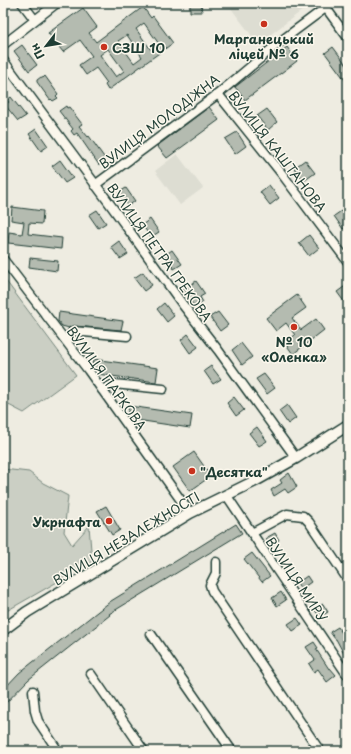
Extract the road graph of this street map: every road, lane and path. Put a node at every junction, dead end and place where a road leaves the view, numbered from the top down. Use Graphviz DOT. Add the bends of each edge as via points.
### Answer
graph roads {
  1 [pos="22,3"];
  2 [pos="57,3"];
  3 [pos="329,5"];
  4 [pos="35,20"];
  5 [pos="348,38"];
  6 [pos="3,45"];
  7 [pos="3,60"];
  8 [pos="218,94"];
  9 [pos="95,184"];
  10 [pos="3,258"];
  11 [pos="348,262"];
  12 [pos="127,336"];
  13 [pos="67,342"];
  14 [pos="163,389"];
  15 [pos="102,390"];
  16 [pos="348,426"];
  17 [pos="296,458"];
  18 [pos="227,496"];
  19 [pos="190,513"];
  20 [pos="252,533"];
  21 [pos="216,562"];
  22 [pos="348,580"];
  23 [pos="3,630"];
  24 [pos="150,634"];
  25 [pos="91,674"];
  26 [pos="348,676"];
  27 [pos="33,691"];
  28 [pos="58,751"];
  29 [pos="144,751"];
  30 [pos="232,751"];
  31 [pos="320,751"];
  1 -- 4 [label="street"];
  2 -- 4 [label="street"];
  3 -- 5 [label="street"];
  3 -- 8 [label="street, ВУЛИЦЯ МОЛОДІЖНА"];
  4 -- 6 [label="street"];
  7 -- 9 [label="street, ВУЛИЦЯ ПЕТРА ГРЕКОВА"];
  8 -- 9 [label="street, ВУЛИЦЯ МОЛОДІЖНА"];
  8 -- 11 [label="street, ВУЛИЦЯ КАШТАНОВА"];
  9 -- 17 [label="street, ВУЛИЦЯ ПЕТРА ГРЕКОВА"];
  10 -- 13 [label="street, ВУЛИЦЯ ПАРКОВА"];
  12 -- 13 [label="street" via="73,331"];
  13 -- 15 [label="street, ВУЛИЦЯ ПАРКОВА"];
  14 -- 15 [label="street" via="114,384"];
  15 -- 19 [label="street, ВУЛИЦЯ ПАРКОВА"];
  16 -- 17 [label="main road, ВУЛИЦЯ НЕЗАЛЕЖНОСТІ"];
  17 -- 18 [label="main road, ВУЛИЦЯ НЕЗАЛЕЖНОСТІ"];
  18 -- 19 [label="main road, ВУЛИЦЯ НЕЗАЛЕЖНОСТІ"];
  18 -- 20 [label="street, ВУЛИЦЯ МИРУ"];
  19 -- 23 [label="main road, ВУЛИЦЯ НЕЗАЛЕЖНОСТІ" via="27,612"];
  20 -- 22 [label="street" via="287,514 303,516"];
  20 -- 26 [label="street, ВУЛИЦЯ МИРУ"];
  21 -- 31 [label="street" via="216,573 210,585 212,591"];
  24 -- 30 [label="street"];
  25 -- 29 [label="street"];
  27 -- 28 [label="street" via="38,721"];
}
